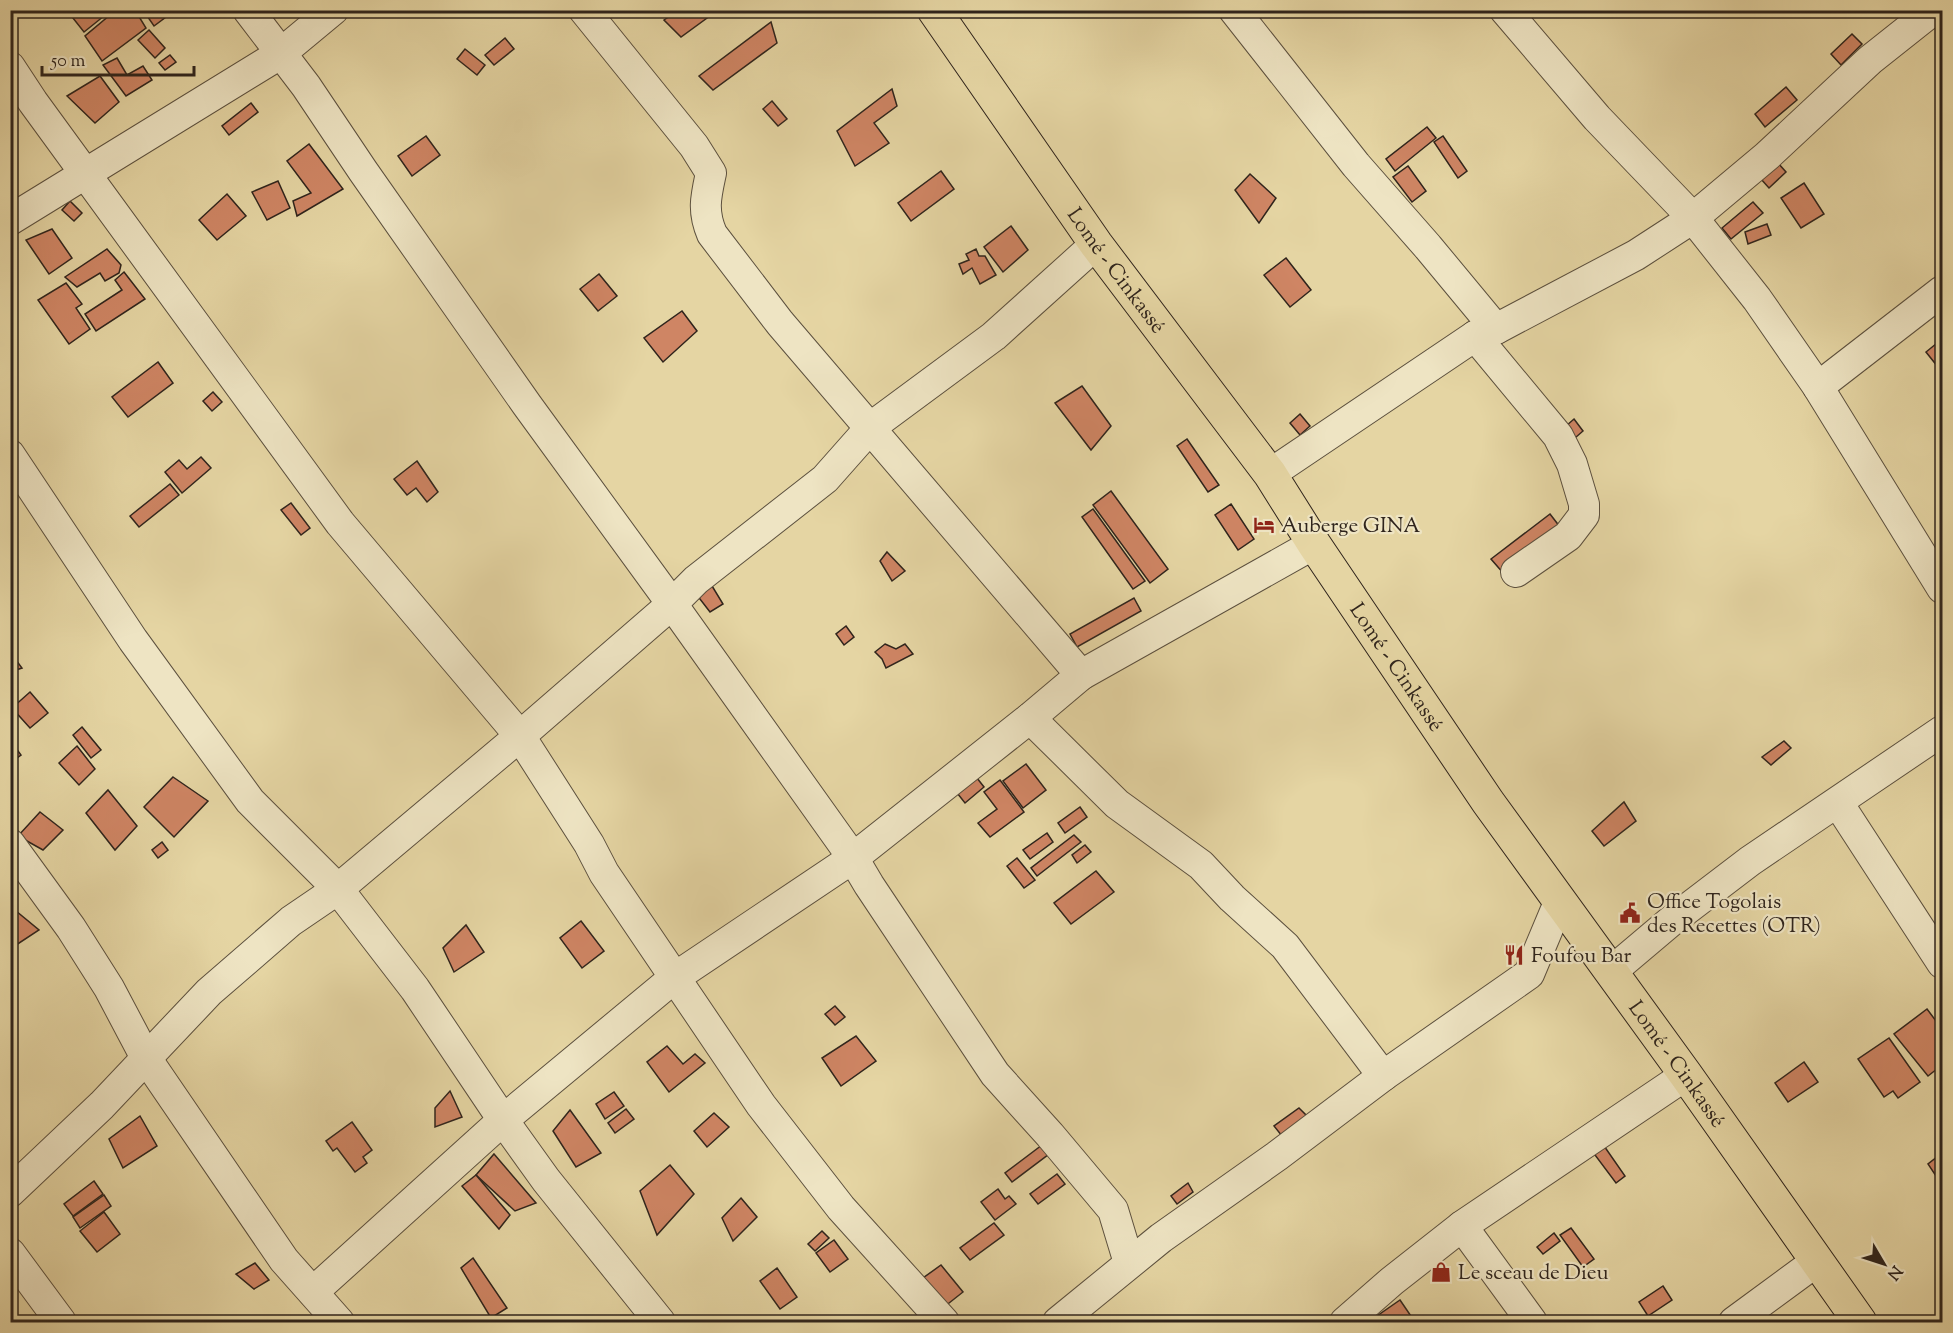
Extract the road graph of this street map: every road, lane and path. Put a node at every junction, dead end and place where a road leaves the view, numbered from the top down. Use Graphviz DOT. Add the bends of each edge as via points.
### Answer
graph roads {
  1 [pos="248,10"];
  2 [pos="333,10"];
  3 [pos="584,10"];
  4 [pos="934,10"];
  5 [pos="1234,10"];
  6 [pos="1505,10"];
  7 [pos="1933,10"];
  8 [pos="280,54"];
  9 [pos="10,68"];
  10 [pos="86,173"];
  11 [pos="1692,218"];
  12 [pos="10,220"];
  13 [pos="1096,244"];
  14 [pos="1942,291"];
  15 [pos="1486,332"];
  16 [pos="1818,387"];
  17 [pos="871,427"];
  18 [pos="10,455"];
  19 [pos="1270,474"];
  20 [pos="1314,544"];
  21 [pos="1516,572"];
  22 [pos="1942,588"];
  23 [pos="672,604"];
  24 [pos="1081,675"];
  25 [pos="1030,718"];
  26 [pos="1942,731"];
  27 [pos="520,736"];
  28 [pos="1838,803"];
  29 [pos="10,843"];
  30 [pos="853,858"];
  31 [pos="338,889"];
  32 [pos="1560,900"];
  33 [pos="1942,963"];
  34 [pos="1612,971"];
  35 [pos="674,978"];
  36 [pos="146,1058"];
  37 [pos="1686,1074"];
  38 [pos="1383,1076"];
  39 [pos="503,1120"];
  40 [pos="10,1192"];
  41 [pos="1462,1226"];
  42 [pos="10,1253"];
  43 [pos="1817,1261"];
  44 [pos="1129,1263"];
  45 [pos="313,1292"];
  46 [pos="61,1323"];
  47 [pos="339,1323"];
  48 [pos="660,1323"];
  49 [pos="944,1323"];
  50 [pos="1058,1323"];
  51 [pos="1345,1323"];
  52 [pos="1532,1323"];
  53 [pos="1734,1323"];
  54 [pos="1860,1323"];
  1 -- 8 [label="street"];
  2 -- 8 [label="street"];
  3 -- 17 [label="street" via="694,146 711,173 705,219 712,234 780,323"];
  4 -- 13 [label="highway, Lomé - Cinkassé"];
  5 -- 15 [label="street" via="1356,165 1428,247"];
  6 -- 11 [label="street" via="1597,118"];
  7 -- 11 [label="street" via="1870,60 1767,156"];
  8 -- 10 [label="street"];
  8 -- 23 [label="street"];
  9 -- 10 [label="street"];
  10 -- 12 [label="street"];
  10 -- 27 [label="street" via="340,524"];
  11 -- 15 [label="street" via="1636,255"];
  11 -- 16 [label="street" via="1757,299"];
  13 -- 17 [label="street" via="994,336"];
  13 -- 19 [label="highway, Lomé - Cinkassé"];
  14 -- 16 [label="street"];
  15 -- 19 [label="street"];
  15 -- 21 [label="street" via="1558,436 1572,464 1584,504 1584,515 1568,536"];
  16 -- 22 [label="street"];
  17 -- 23 [label="street" via="825,479 696,580"];
  17 -- 24 [label="street"];
  18 -- 31 [label="street" via="133,640 250,801"];
  19 -- 20 [label="highway, Lomé - Cinkassé"];
  20 -- 24 [label="street"];
  20 -- 32 [label="highway, Lomé - Cinkassé" via="1488,802"];
  23 -- 27 [label="street"];
  23 -- 30 [label="street"];
  24 -- 25 [label="street"];
  25 -- 30 [label="street"];
  25 -- 38 [label="street" via="1117,804 1201,865 1285,946"];
  26 -- 28 [label="street"];
  27 -- 31 [label="street"];
  27 -- 35 [label="street"];
  28 -- 33 [label="street"];
  28 -- 34 [label="street" via="1750,861"];
  29 -- 36 [label="street" via="109,988"];
  30 -- 35 [label="street"];
  30 -- 44 [label="street" via="995,1074 1113,1210"];
  31 -- 36 [label="street" via="291,921 209,992"];
  31 -- 39 [label="street" via="415,989"];
  32 -- 34 [label="highway, Lomé - Cinkassé"];
  32 -- 38 [label="street" via="1529,974"];
  34 -- 37 [label="highway, Lomé - Cinkassé"];
  35 -- 39 [label="street"];
  35 -- 49 [label="street" via="761,1105 841,1208"];
  36 -- 40 [label="street"];
  36 -- 45 [label="street" via="284,1260"];
  37 -- 41 [label="street"];
  37 -- 43 [label="highway, Lomé - Cinkassé"];
  38 -- 44 [label="street"];
  39 -- 45 [label="street"];
  39 -- 48 [label="street"];
  41 -- 51 [label="street"];
  41 -- 52 [label="street"];
  42 -- 46 [label="street"];
  43 -- 53 [label="street"];
  43 -- 54 [label="highway, Lomé - Cinkassé"];
  44 -- 50 [label="street"];
  45 -- 47 [label="street"];
}
